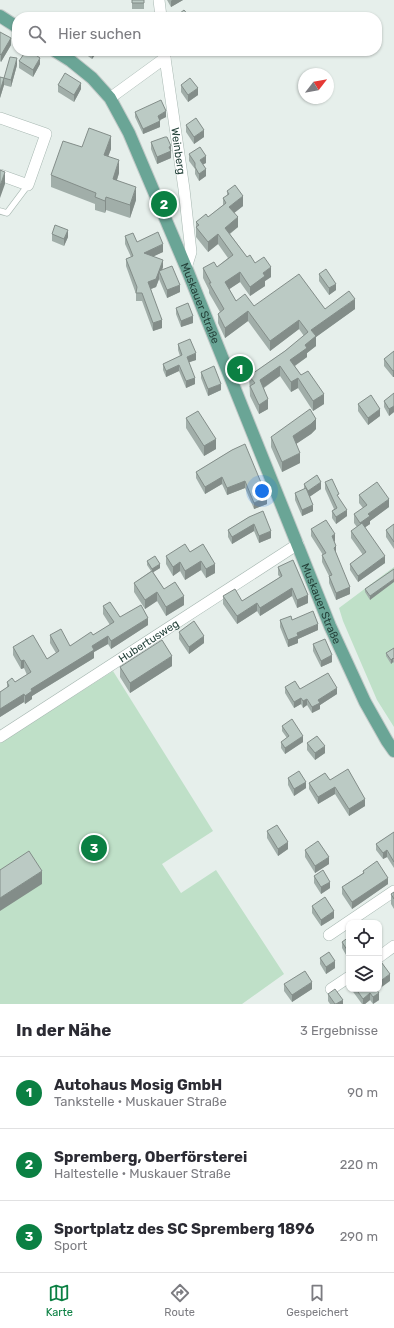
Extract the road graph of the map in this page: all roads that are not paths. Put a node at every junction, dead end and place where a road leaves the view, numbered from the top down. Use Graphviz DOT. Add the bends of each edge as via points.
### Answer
graph roads {
  1 [pos="159,0"];
  2 [pos="160,12"];
  3 [pos="0,16"];
  4 [pos="12,24"];
  5 [pos="63,56"];
  6 [pos="162,56"];
  7 [pos="165,56"];
  8 [pos="110,98"];
  9 [pos="0,118"];
  10 [pos="0,175"];
  11 [pos="28,185"];
  12 [pos="0,211"];
  13 [pos="186,268"];
  14 [pos="298,544"];
  15 [pos="0,737"];
  16 [pos="394,751"];
  17 [pos="394,891"];
  18 [pos="354,920"];
  19 [pos="346,925"];
  20 [pos="329,935"];
  21 [pos="394,946"];
  22 [pos="380,956"];
  23 [pos="346,979"];
  24 [pos="331,989"];
  1 -- 2 [label="street"];
  3 -- 4 [label="main road"];
  5 -- 8 [label="main road, Muskauer Straße" via="92,78"];
  6 -- 8 [label="street, Weinberg"];
  7 -- 13 [label="street, Weinberg" via="191,252"];
  8 -- 13 [label="main road, Muskauer Straße" via="129,133"];
  9 -- 11 [label="street" via="46,134"];
  10 -- 11 [label="street"];
  11 -- 12 [label="lane" via="7,214"];
  13 -- 14 [label="main road, Muskauer Straße"];
  14 -- 15 [label="street, Hubertusweg"];
  14 -- 16 [label="main road, Muskauer Straße" via="333,633 365,702"];
  17 -- 18 [label="street"];
  19 -- 20 [label="street"];
  21 -- 22 [label="street"];
  23 -- 24 [label="street"];
}
